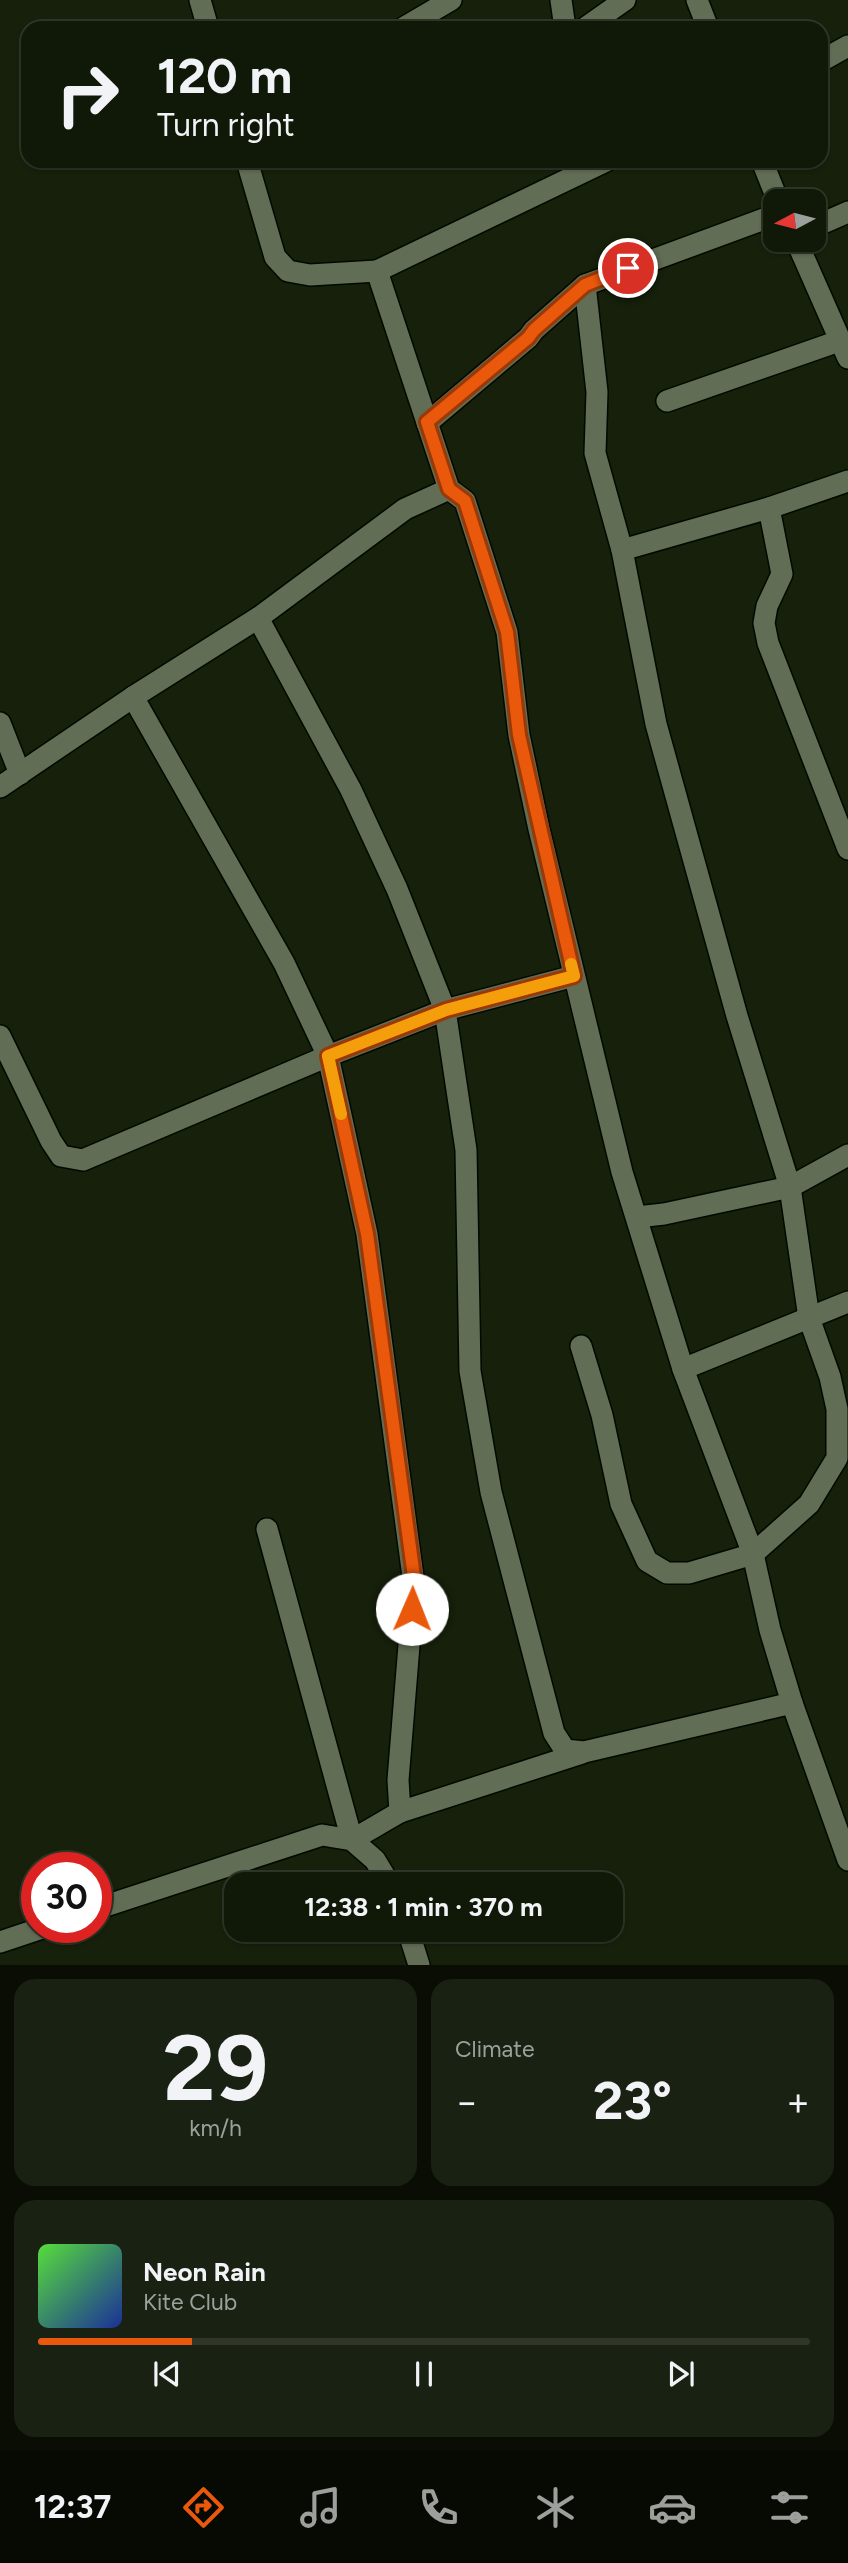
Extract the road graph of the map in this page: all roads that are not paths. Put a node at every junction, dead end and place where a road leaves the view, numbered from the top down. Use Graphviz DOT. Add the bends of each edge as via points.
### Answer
graph roads {
  1 [pos="200,0"];
  2 [pos="451,0"];
  3 [pos="561,0"];
  4 [pos="625,0"];
  5 [pos="697,0"];
  6 [pos="206,21"];
  7 [pos="415,21"];
  8 [pos="564,21"];
  9 [pos="595,21"];
  10 [pos="705,21"];
  11 [pos="848,46"];
  12 [pos="828,57"];
  13 [pos="249,168"];
  14 [pos="585,168"];
  15 [pos="765,168"];
  16 [pos="773,189"];
  17 [pos="848,212"];
  18 [pos="763,219"];
  19 [pos="826,222"];
  20 [pos="801,252"];
  21 [pos="377,271"];
  22 [pos="585,285"];
  23 [pos="843,350"];
  24 [pos="667,401"];
  25 [pos="427,422"];
  26 [pos="848,481"];
  27 [pos="449,489"];
  28 [pos="769,508"];
  29 [pos="622,550"];
  30 [pos="258,618"];
  31 [pos="133,697"];
  32 [pos="0,723"];
  33 [pos="20,774"];
  34 [pos="0,787"];
  35 [pos="848,849"];
  36 [pos="574,976"];
  37 [pos="446,1010"];
  38 [pos="0,1036"];
  39 [pos="328,1056"];
  40 [pos="848,1156"];
  41 [pos="790,1187"];
  42 [pos="637,1217"];
  43 [pos="848,1302"];
  44 [pos="809,1318"];
  45 [pos="581,1346"];
  46 [pos="683,1369"];
  47 [pos="267,1529"];
  48 [pos="753,1553"];
  49 [pos="792,1703"];
  50 [pos="584,1752"];
  51 [pos="401,1812"];
  52 [pos="352,1840"];
  53 [pos="848,1860"];
  54 [pos="382,1872"];
  55 [pos="112,1904"];
  56 [pos="21,1935"];
  57 [pos="0,1942"];
  58 [pos="412,1942"];
  59 [pos="419,1965"];
  1 -- 6 [label="street"];
  2 -- 7 [label="street"];
  3 -- 8 [label="street"];
  4 -- 9 [label="street"];
  5 -- 10 [label="street"];
  11 -- 12 [label="street"];
  13 -- 21 [label="street" via="275,257 288,271 310,275"];
  14 -- 21 [label="street"];
  15 -- 16 [label="street"];
  17 -- 19 [label="street"];
  18 -- 22 [label="street"];
  20 -- 23 [label="street"];
  21 -- 25 [label="street"];
  22 -- 25 [label="street"];
  22 -- 29 [label="street" via="597,392 595,453"];
  23 -- 24 [label="street"];
  25 -- 27 [label="street"];
  26 -- 28 [label="street"];
  27 -- 30 [label="street" via="405,509"];
  27 -- 36 [label="street" via="465,501 507,632 519,735"];
  28 -- 29 [label="street"];
  28 -- 35 [label="street" via="782,574 767,606 768,643"];
  29 -- 41 [label="street" via="656,724"];
  30 -- 31 [label="street"];
  30 -- 37 [label="street" via="351,790"];
  31 -- 33 [label="street"];
  31 -- 39 [label="street" via="284,963"];
  32 -- 33 [label="street"];
  33 -- 34 [label="street"];
  36 -- 37 [label="street"];
  36 -- 42 [label="street"];
  37 -- 39 [label="street"];
  37 -- 50 [label="street" via="466,1150 470,1371 491,1492 554,1733 565,1750"];
  38 -- 39 [label="street" via="56,1149 61,1156 83,1160"];
  39 -- 51 [label="street" via="367,1234 415,1584 398,1780"];
  40 -- 41 [label="street"];
  41 -- 42 [label="street"];
  41 -- 44 [label="street"];
  42 -- 46 [label="street"];
  43 -- 44 [label="street"];
  44 -- 46 [label="street"];
  44 -- 48 [label="street" via="830,1377 837,1458 809,1504"];
  45 -- 48 [label="street" via="621,1504 647,1561 667,1573 689,1573"];
  46 -- 48 [label="street"];
  47 -- 52 [label="street"];
  48 -- 49 [label="street"];
  49 -- 50 [label="street"];
  49 -- 53 [label="street"];
  50 -- 51 [label="street"];
  51 -- 52 [label="street"];
  52 -- 54 [label="street"];
  52 -- 55 [label="street" via="322,1835"];
  56 -- 57 [label="street"];
  58 -- 59 [label="street"];
}
